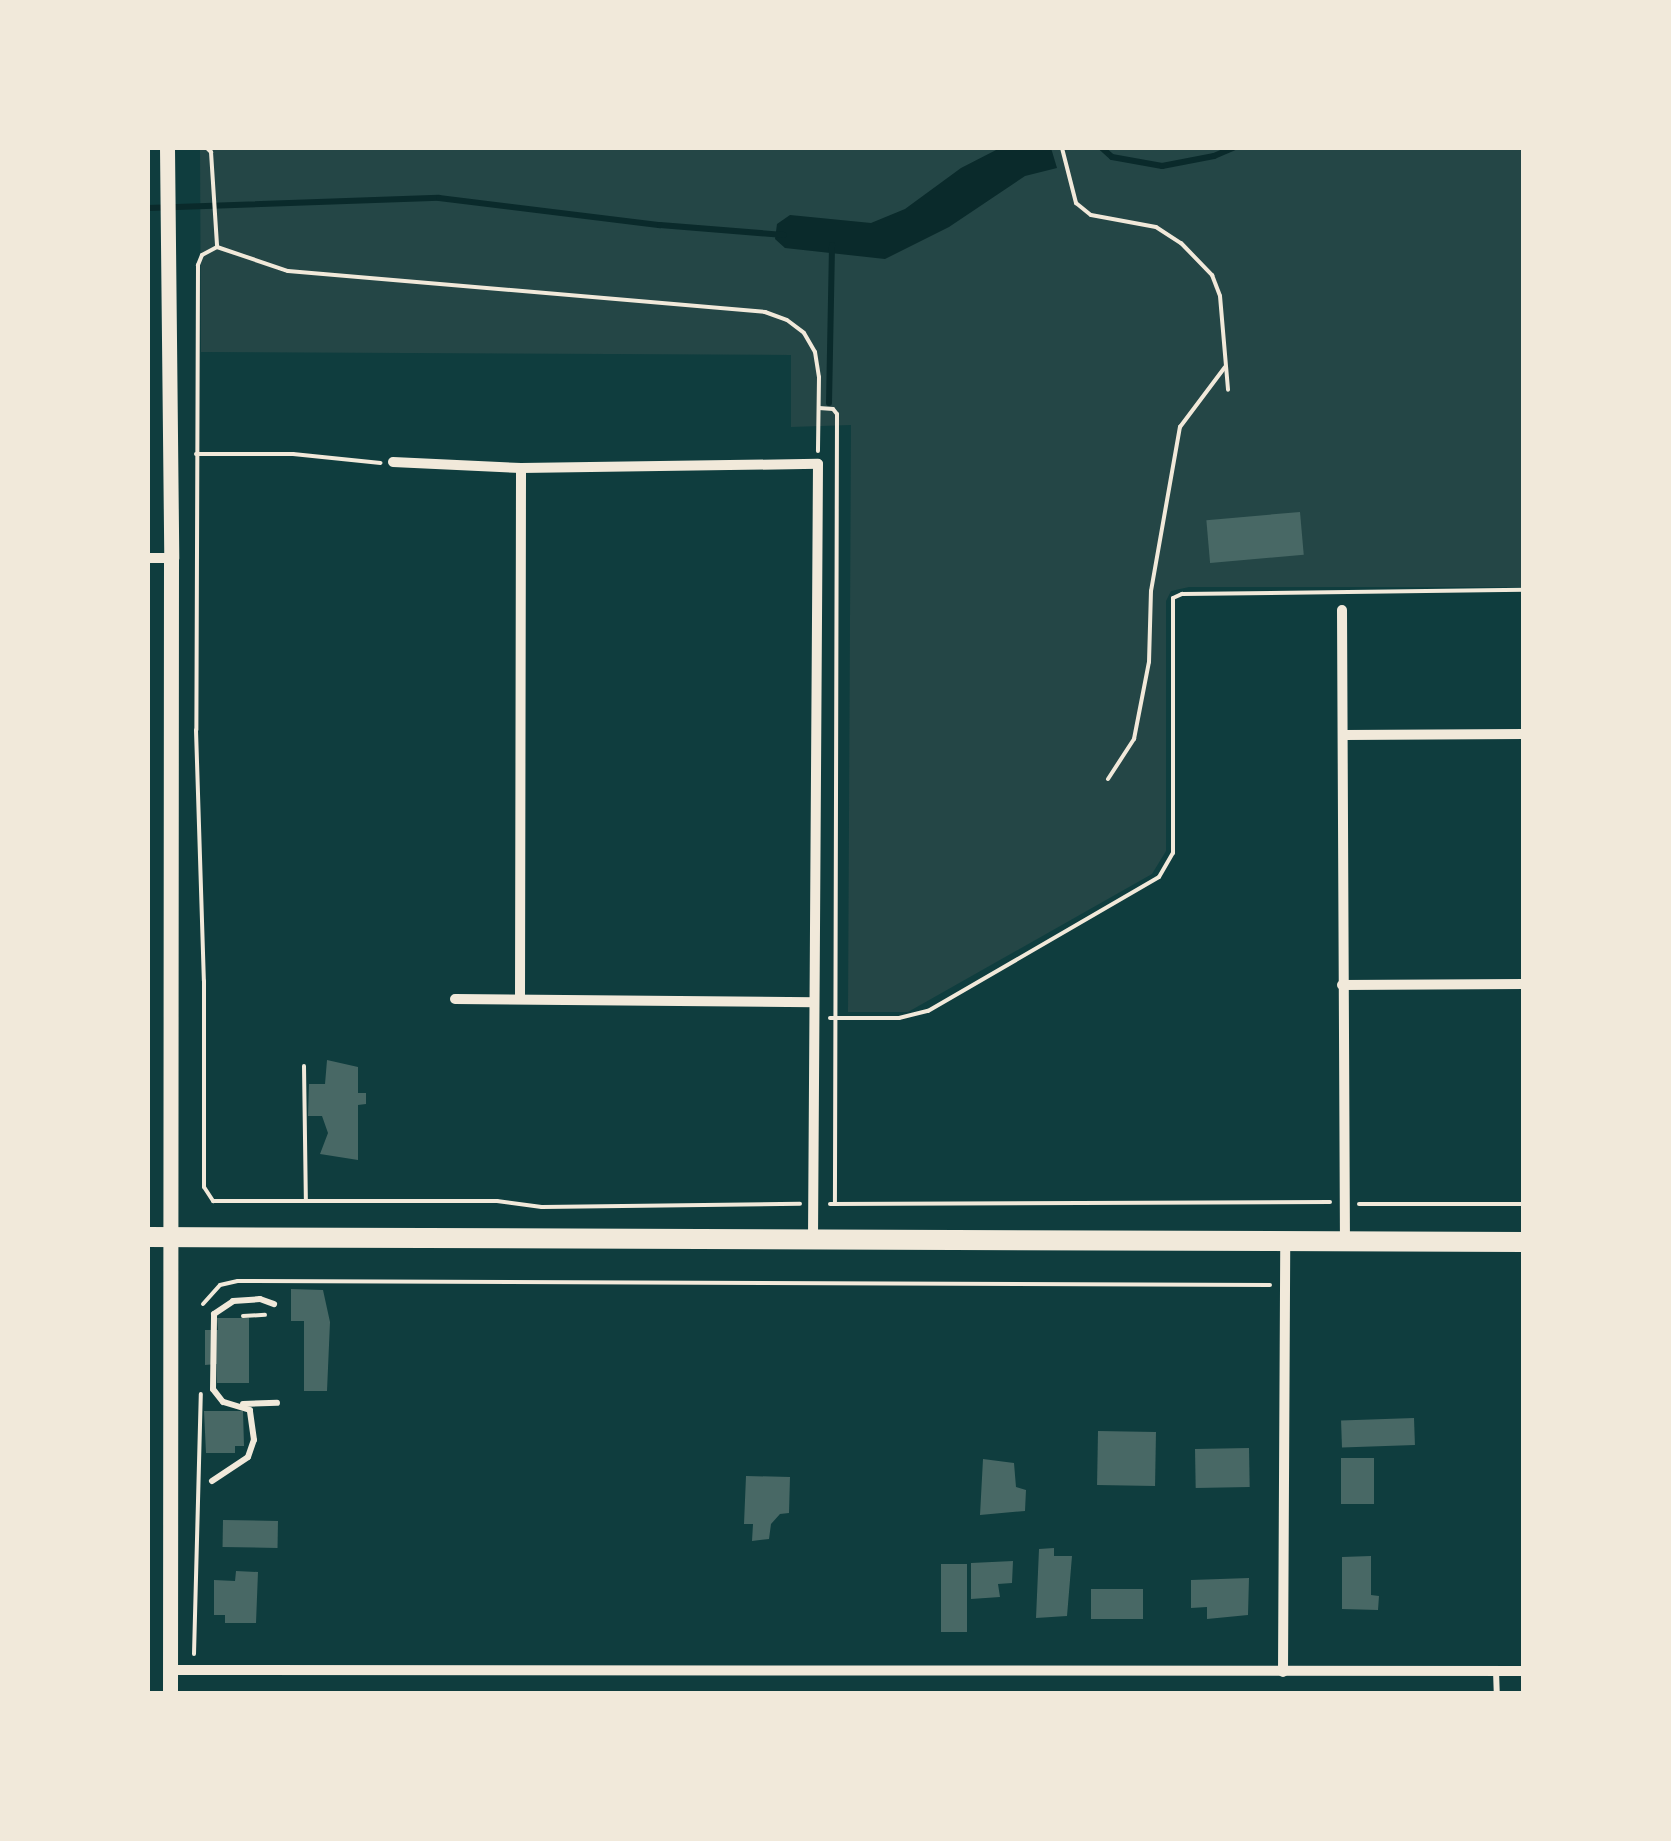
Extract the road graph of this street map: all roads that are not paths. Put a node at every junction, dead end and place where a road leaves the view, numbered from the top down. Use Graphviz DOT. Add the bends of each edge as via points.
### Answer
graph roads {
  1 [pos="166,148"];
  2 [pos="393,462"];
  3 [pos="521,468"];
  4 [pos="148,558"];
  5 [pos="171,558"];
  6 [pos="1342,610"];
  7 [pos="1524,734"];
  8 [pos="1344,736"];
  9 [pos="1524,984"];
  10 [pos="1342,985"];
  11 [pos="520,998"];
  12 [pos="455,999"];
  13 [pos="814,1002"];
  14 [pos="148,1237"];
  15 [pos="170,1237"];
  16 [pos="813,1242"];
  17 [pos="1524,1242"];
  18 [pos="1284,1243"];
  19 [pos="1345,1243"];
  20 [pos="274,1304"];
  21 [pos="277,1402"];
  22 [pos="242,1405"];
  23 [pos="212,1481"];
  24 [pos="170,1670"];
  25 [pos="1496,1671"];
  26 [pos="1524,1671"];
  27 [pos="1284,1672"];
  28 [pos="170,1694"];
  29 [pos="1497,1694"];
  1 -- 5 [label="street"];
  2 -- 3 [label="street"];
  3 -- 11 [label="street"];
  3 -- 13 [label="street" via="818,464"];
  4 -- 5 [label="street"];
  5 -- 15 [label="street"];
  6 -- 8 [label="street"];
  7 -- 8 [label="street"];
  8 -- 10 [label="street"];
  9 -- 10 [label="street"];
  10 -- 19 [label="street"];
  11 -- 12 [label="street"];
  11 -- 13 [label="street"];
  13 -- 16 [label="street"];
  14 -- 15 [label="highway"];
  15 -- 16 [label="highway"];
  15 -- 24 [label="street"];
  16 -- 18 [label="highway"];
  17 -- 19 [label="highway"];
  18 -- 19 [label="highway"];
  18 -- 27 [label="street"];
  20 -- 22 [label="lane" via="233,1300 214,1314 213,1389 223,1402"];
  21 -- 22 [label="lane"];
  22 -- 23 [label="lane" via="254,1418 252,1450"];
  24 -- 27 [label="street"];
  24 -- 28 [label="street"];
  25 -- 26 [label="street"];
  25 -- 27 [label="street"];
  25 -- 29 [label="lane"];
}
